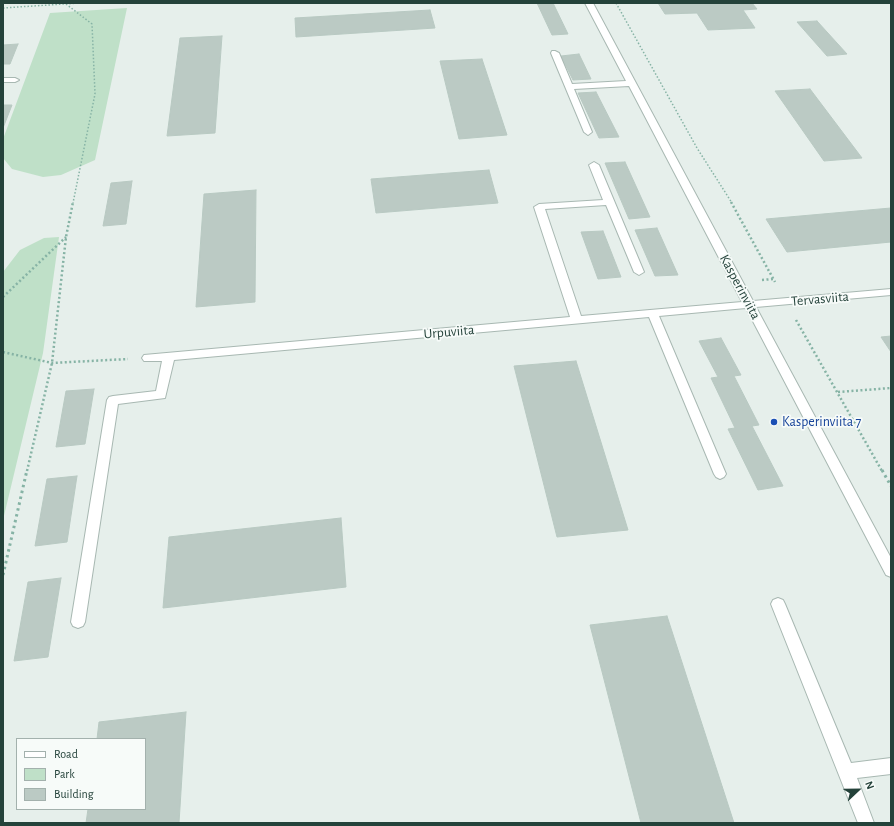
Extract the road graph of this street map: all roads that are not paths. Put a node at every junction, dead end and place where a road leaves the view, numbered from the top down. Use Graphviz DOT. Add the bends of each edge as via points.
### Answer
graph roads {
  1 [pos="590,3"];
  2 [pos="555,53"];
  3 [pos="3,80"];
  4 [pos="15,80"];
  5 [pos="631,83"];
  6 [pos="569,87"];
  7 [pos="588,132"];
  8 [pos="594,165"];
  9 [pos="609,202"];
  10 [pos="639,272"];
  11 [pos="891,292"];
  12 [pos="749,306"];
  13 [pos="653,314"];
  14 [pos="577,320"];
  15 [pos="169,356"];
  16 [pos="148,358"];
  17 [pos="720,474"];
  18 [pos="891,571"];
  19 [pos="778,604"];
  20 [pos="78,622"];
  21 [pos="891,766"];
  22 [pos="846,771"];
  23 [pos="866,823"];
  1 -- 5 [label="street, Kasperinviita"];
  2 -- 6 [label="street"];
  3 -- 4 [label="street"];
  5 -- 6 [label="street"];
  5 -- 12 [label="street, Kasperinviita"];
  6 -- 7 [label="street"];
  8 -- 9 [label="street"];
  9 -- 10 [label="street"];
  9 -- 14 [label="street" via="539,207"];
  11 -- 12 [label="street, Tervasviita"];
  12 -- 13 [label="street, Urpuviita"];
  12 -- 18 [label="street, Kasperinviita"];
  13 -- 14 [label="street, Urpuviita"];
  13 -- 17 [label="street"];
  14 -- 15 [label="street, Urpuviita"];
  15 -- 16 [label="street, Urpuviita"];
  15 -- 20 [label="street" via="161,395 113,400"];
  19 -- 22 [label="street"];
  21 -- 22 [label="street"];
  22 -- 23 [label="street"];
}
